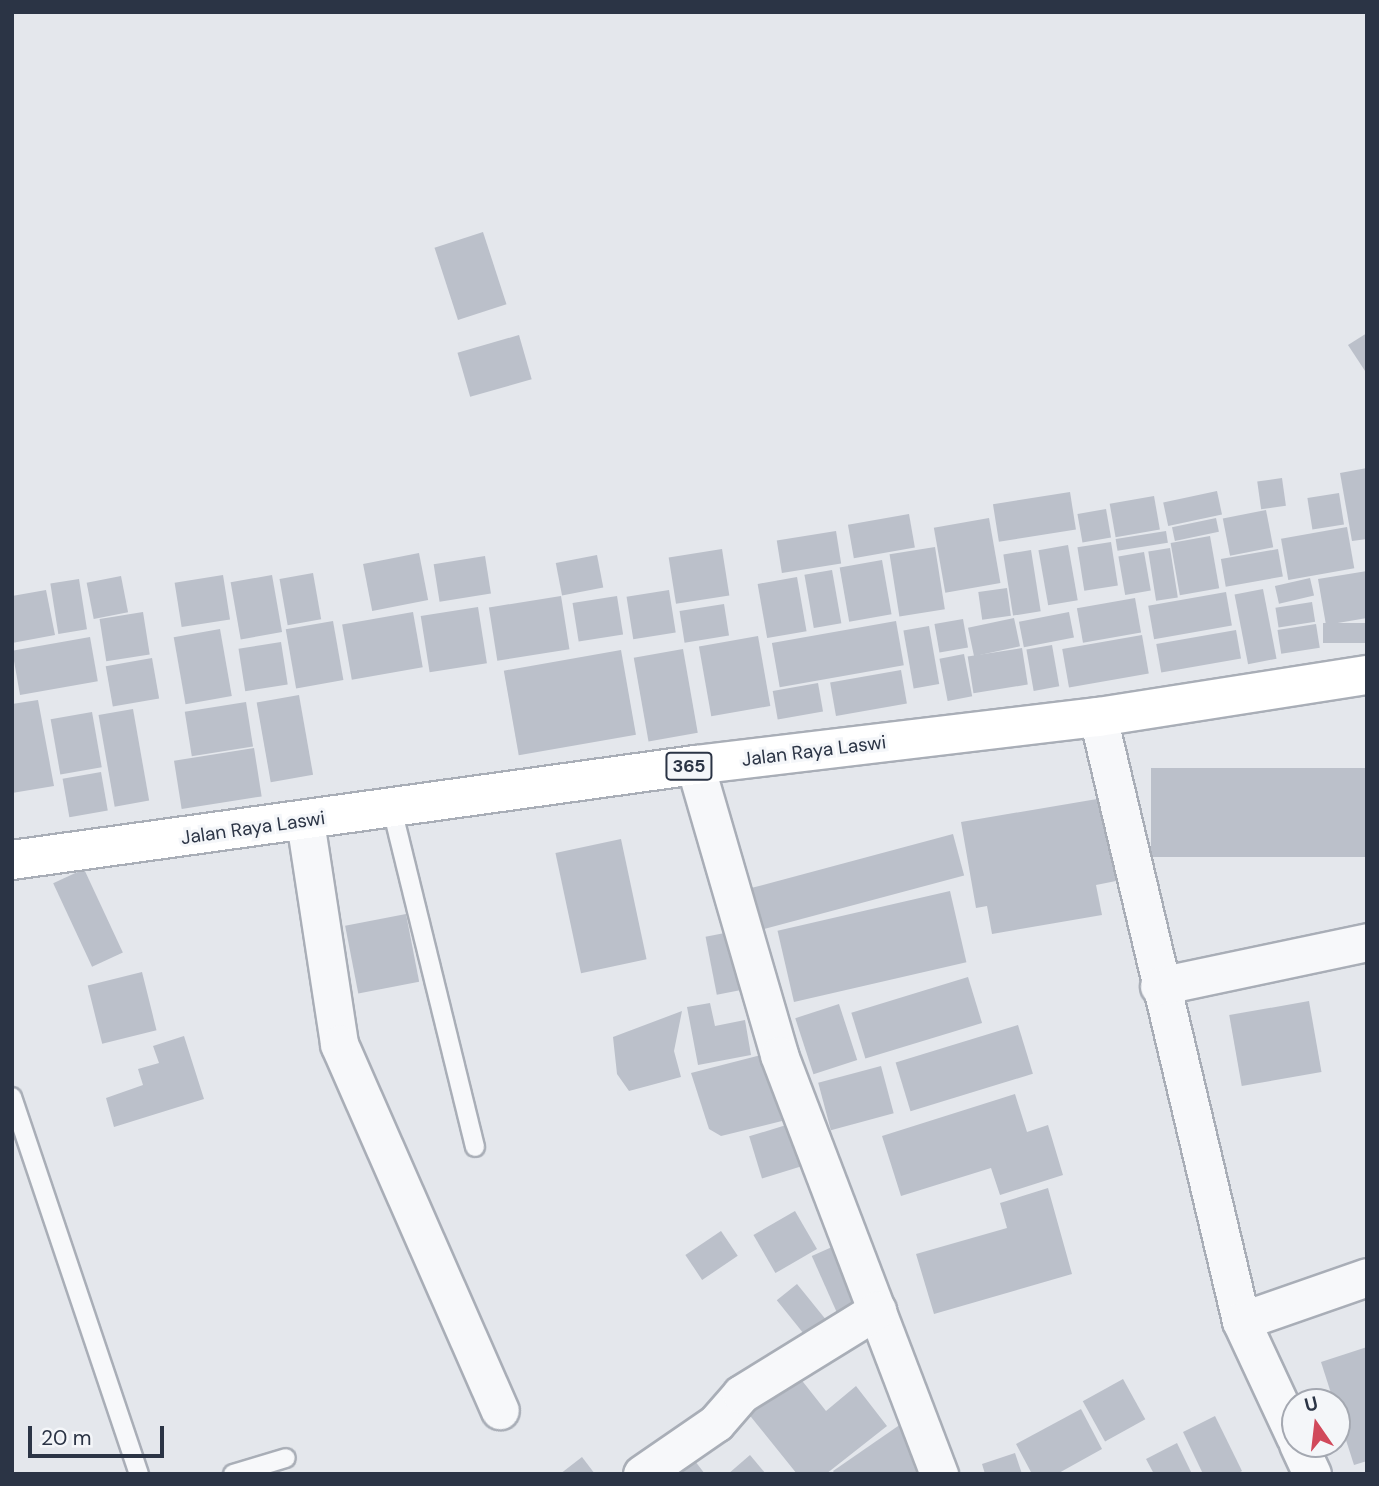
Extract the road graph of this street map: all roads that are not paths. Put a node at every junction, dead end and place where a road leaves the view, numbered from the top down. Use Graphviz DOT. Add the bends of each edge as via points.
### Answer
graph roads {
  1 [pos="1367,676"];
  2 [pos="1098,717"];
  3 [pos="695,765"];
  4 [pos="392,809"];
  5 [pos="305,821"];
  6 [pos="12,860"];
  7 [pos="1367,942"];
  8 [pos="1159,986"];
  9 [pos="12,1097"];
  10 [pos="475,1147"];
  11 [pos="1367,1277"];
  12 [pos="877,1310"];
  13 [pos="1241,1321"];
  14 [pos="1281,1407"];
  15 [pos="500,1410"];
  16 [pos="286,1458"];
  17 [pos="1305,1458"];
  18 [pos="139,1474"];
  19 [pos="233,1474"];
  20 [pos="642,1474"];
  21 [pos="939,1474"];
  22 [pos="1312,1474"];
  1 -- 2 [label="main road, Jalan Raya Laswi / 365"];
  2 -- 3 [label="main road, Jalan Raya Laswi / 365"];
  2 -- 8 [label="street"];
  3 -- 4 [label="main road, Jalan Raya Laswi / 365"];
  3 -- 12 [label="street" via="779,1055"];
  4 -- 5 [label="main road, Jalan Raya Laswi / 365"];
  4 -- 10 [label="lane"];
  5 -- 6 [label="main road, Jalan Raya Laswi / 365"];
  5 -- 15 [label="street" via="339,1044"];
  7 -- 8 [label="street"];
  8 -- 13 [label="street"];
  9 -- 18 [label="lane"];
  11 -- 13 [label="street"];
  12 -- 20 [label="street" via="741,1394 716,1423"];
  12 -- 21 [label="street"];
  13 -- 14 [label="street"];
  16 -- 19 [label="lane"];
  17 -- 22 [label="street"];
}
